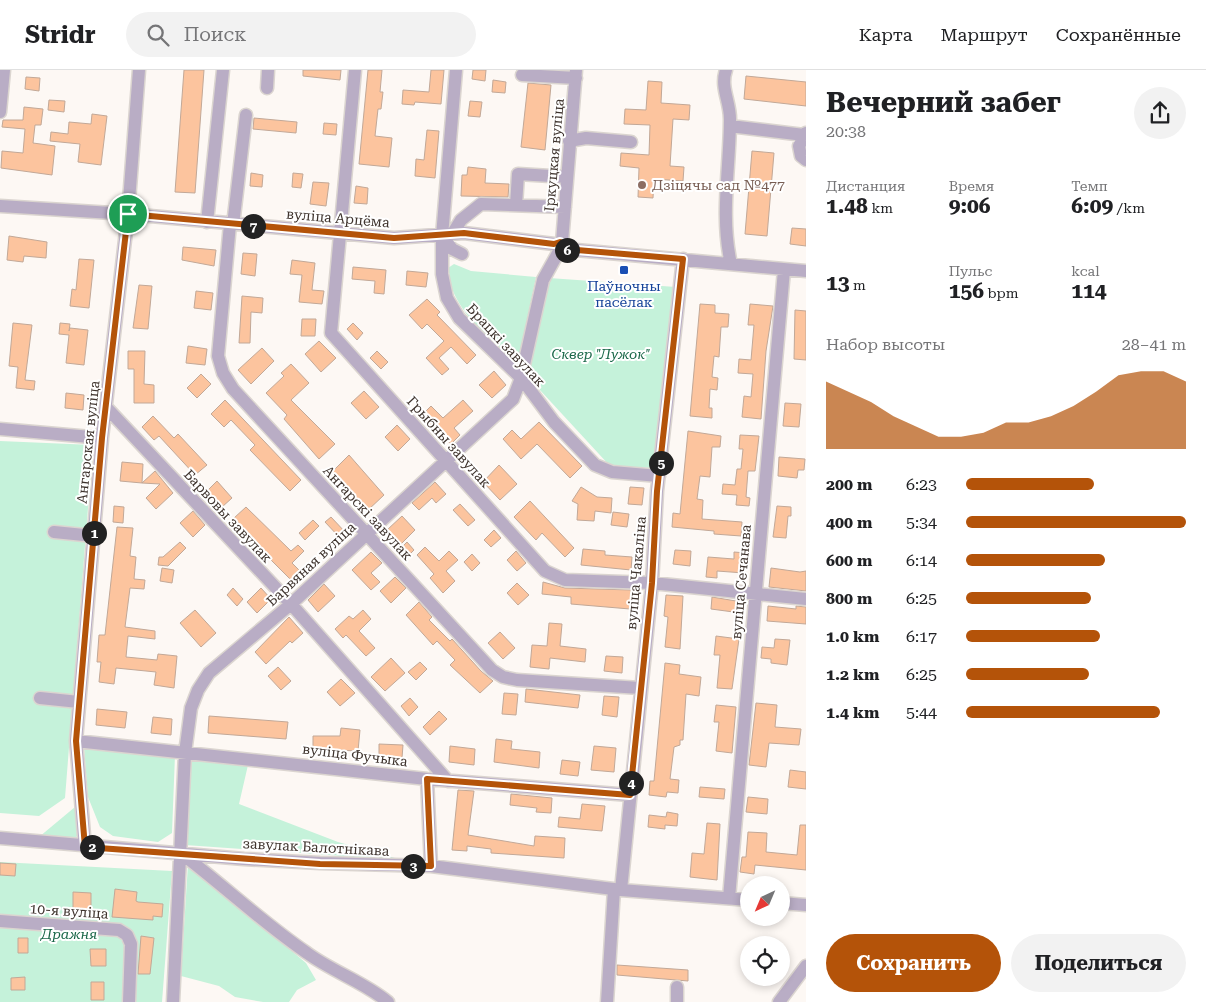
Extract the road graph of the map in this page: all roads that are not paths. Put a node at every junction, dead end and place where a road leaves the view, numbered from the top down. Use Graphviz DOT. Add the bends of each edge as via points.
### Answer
graph roads {
  1 [pos="4,70"];
  2 [pos="140,70"];
  3 [pos="224,70"];
  4 [pos="268,70"];
  5 [pos="355,70"];
  6 [pos="456,70"];
  7 [pos="726,70"];
  8 [pos="576,74"];
  9 [pos="522,75"];
  10 [pos="267,88"];
  11 [pos="0,112"];
  12 [pos="246,114"];
  13 [pos="730,126"];
  14 [pos="805,134"];
  15 [pos="569,141"];
  16 [pos="631,142"];
  17 [pos="806,160"];
  18 [pos="567,177"];
  19 [pos="516,205"];
  20 [pos="0,206"];
  21 [pos="564,207"];
  22 [pos="128,214"];
  23 [pos="207,222"];
  24 [pos="231,225"];
  25 [pos="339,232"];
  26 [pos="448,235"];
  27 [pos="560,247"];
  28 [pos="462,254"];
  29 [pos="683,259"];
  30 [pos="731,264"];
  31 [pos="784,270"];
  32 [pos="806,271"];
  33 [pos="521,378"];
  34 [pos="106,407"];
  35 [pos="0,429"];
  36 [pos="102,438"];
  37 [pos="446,460"];
  38 [pos="659,476"];
  39 [pos="54,532"];
  40 [pos="366,533"];
  41 [pos="94,536"];
  42 [pos="652,583"];
  43 [pos="754,595"];
  44 [pos="806,599"];
  45 [pos="291,604"];
  46 [pos="640,688"];
  47 [pos="40,698"];
  48 [pos="80,702"];
  49 [pos="76,741"];
  50 [pos="185,752"];
  51 [pos="427,779"];
  52 [pos="448,781"];
  53 [pos="630,795"];
  54 [pos="0,838"];
  55 [pos="85,847"];
  56 [pos="181,853"];
  57 [pos="431,866"];
  58 [pos="618,890"];
  59 [pos="729,898"];
  60 [pos="740,899"];
  61 [pos="790,904"];
  62 [pos="806,905"];
  63 [pos="0,921"];
  64 [pos="806,966"];
  65 [pos="677,987"];
  66 [pos="129,1002"];
  67 [pos="174,1002"];
  68 [pos="388,1002"];
  69 [pos="607,1002"];
  70 [pos="677,1002"];
  71 [pos="779,1002"];
  1 -- 11 [label="street"];
  2 -- 22 [label="street, Ангарская вуліца"];
  3 -- 23 [label="street"];
  4 -- 10 [label="street"];
  5 -- 25 [label="street, Грыбны завулак"];
  6 -- 26 [label="street, Брацкі завулак"];
  7 -- 13 [label="street" via="723,80"];
  8 -- 9 [label="street"];
  8 -- 15 [label="street, Іркуцкая вуліца"];
  12 -- 24 [label="street, Ангарскі завулак"];
  13 -- 14 [label="street"];
  13 -- 30 [label="street" via="725,223"];
  14 -- 17 [label="street" via="799,151"];
  15 -- 16 [label="street" via="586,138"];
  15 -- 18 [label="street, Іркуцкая вуліца"];
  18 -- 19 [label="street" via="518,174"];
  18 -- 21 [label="street, Іркуцкая вуліца"];
  19 -- 21 [label="street"];
  19 -- 26 [label="street" via="481,204"];
  20 -- 22 [label="street, вуліца Арцёма"];
  21 -- 27 [label="street, Іркуцкая вуліца"];
  22 -- 23 [label="street, вуліца Арцёма"];
  22 -- 34 [label="street, Ангарская вуліца"];
  23 -- 24 [label="street, вуліца Арцёма"];
  24 -- 25 [label="street, вуліца Арцёма"];
  24 -- 40 [label="street, Ангарскі завулак" via="218,356 222,373 233,389"];
  25 -- 26 [label="street, вуліца Арцёма" via="394,238"];
  25 -- 37 [label="street, Грыбны завулак" via="331,333"];
  26 -- 27 [label="street, вуліца Арцёма"];
  26 -- 28 [label="street" via="452,249"];
  26 -- 33 [label="street, Брацкі завулак" via="442,274 452,308"];
  27 -- 29 [label="street, вуліца Арцёма"];
  27 -- 33 [label="street, Барвяная вуліца" via="543,280"];
  29 -- 30 [label="street, вуліца Арцёма"];
  29 -- 38 [label="street, вуліца Чакаліна"];
  30 -- 31 [label="street, вуліца Арцёма"];
  31 -- 32 [label="street, вуліца Арцёма"];
  31 -- 43 [label="street, вуліца Сечанава"];
  33 -- 37 [label="street, Барвяная вуліца" via="513,399"];
  33 -- 38 [label="street, Брацкі завулак" via="554,422 596,465 612,472"];
  34 -- 36 [label="street, Ангарская вуліца"];
  34 -- 45 [label="street, Барвовы завулак"];
  35 -- 36 [label="street"];
  36 -- 41 [label="street, Ангарская вуліца"];
  37 -- 40 [label="street, Барвяная вуліца"];
  37 -- 42 [label="street, Грыбны завулак" via="545,571 555,577"];
  38 -- 42 [label="street, вуліца Чакаліна"];
  39 -- 41 [label="street"];
  40 -- 45 [label="street, Барвяная вуліца"];
  40 -- 46 [label="street, Ангарскі завулак" via="492,670 503,677"];
  41 -- 48 [label="street, Ангарская вуліца"];
  42 -- 43 [label="street, Грыбны завулак"];
  42 -- 46 [label="street, вуліца Чакаліна"];
  43 -- 44 [label="street, Грыбны завулак"];
  43 -- 59 [label="street, вуліца Сечанава"];
  45 -- 50 [label="street, Барвяная вуліца" via="209,673 191,708"];
  45 -- 52 [label="street, Барвовы завулак"];
  46 -- 53 [label="street, вуліца Чакаліна"];
  47 -- 48 [label="street"];
  48 -- 49 [label="street, Ангарская вуліца"];
  49 -- 50 [label="street, вуліца Фучыка"];
  49 -- 55 [label="street, Ангарская вуліца"];
  50 -- 51 [label="street, вуліца Фучыка"];
  50 -- 56 [label="street, Барвяная вуліца"];
  51 -- 52 [label="street, вуліца Фучыка"];
  51 -- 57 [label="street"];
  52 -- 53 [label="street, вуліца Фучыка"];
  53 -- 58 [label="street, вуліца Чакаліна"];
  54 -- 55 [label="street, завулак Балотнікава"];
  55 -- 56 [label="street, завулак Балотнікава"];
  56 -- 57 [label="street, завулак Балотнікава" via="320,864"];
  56 -- 67 [label="street, Барвяная вуліца"];
  56 -- 68 [label="street" via="284,937 330,969 374,990"];
  57 -- 58 [label="street, завулак Балотнікава"];
  58 -- 59 [label="street, завулак Балотнікава"];
  58 -- 69 [label="street, вуліца Чакаліна"];
  59 -- 60 [label="street, завулак Балотнікава"];
  61 -- 62 [label="street"];
  63 -- 66 [label="street, 10-я вуліца" via="106,928 127,935 130,944"];
  64 -- 71 [label="street"];
  65 -- 70 [label="street"];
}
